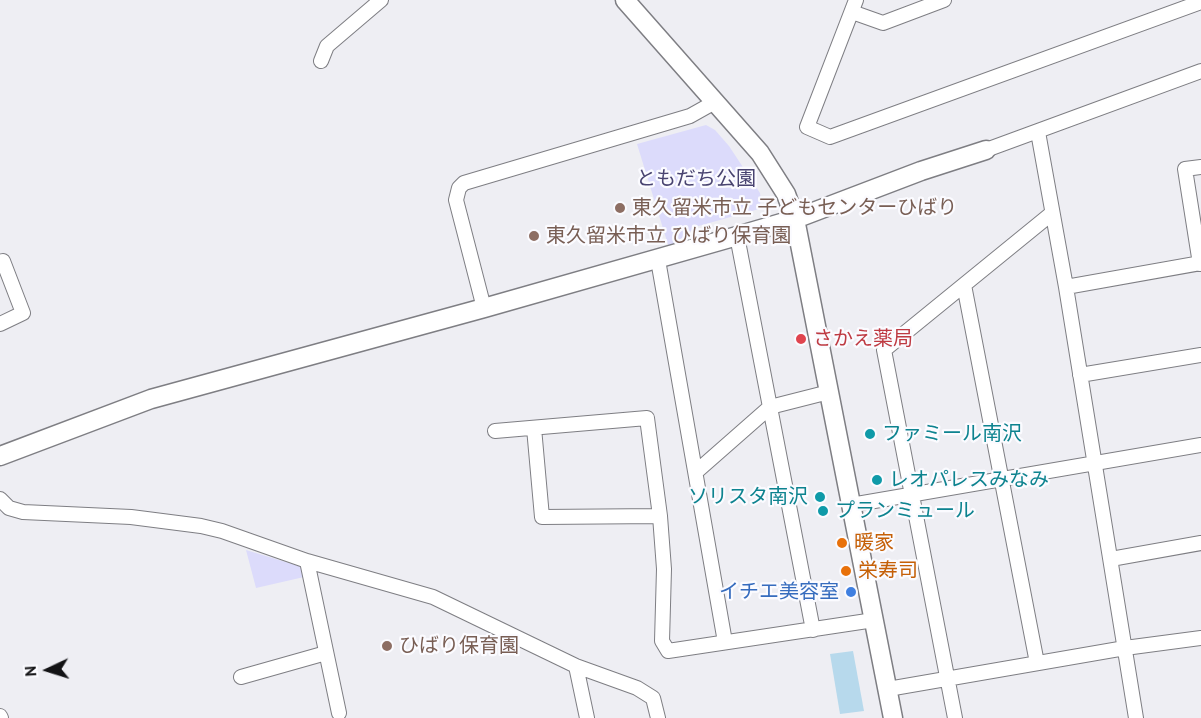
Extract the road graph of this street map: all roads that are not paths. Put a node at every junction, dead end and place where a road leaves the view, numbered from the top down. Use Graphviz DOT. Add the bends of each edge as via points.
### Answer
graph roads {
  1 [pos="381,0"];
  2 [pos="626,0"];
  3 [pos="945,0"];
  4 [pos="1201,2"];
  5 [pos="854,6"];
  6 [pos="321,60"];
  7 [pos="1201,71"];
  8 [pos="715,102"];
  9 [pos="1038,132"];
  10 [pos="987,150"];
  11 [pos="1201,166"];
  12 [pos="1052,214"];
  13 [pos="795,219"];
  14 [pos="737,236"];
  15 [pos="658,260"];
  16 [pos="0,262"];
  17 [pos="1201,263"];
  18 [pos="964,285"];
  19 [pos="1066,287"];
  20 [pos="484,308"];
  21 [pos="0,324"];
  22 [pos="1201,355"];
  23 [pos="1080,375"];
  24 [pos="829,392"];
  25 [pos="770,407"];
  26 [pos="534,428"];
  27 [pos="495,431"];
  28 [pos="1201,445"];
  29 [pos="0,456"];
  30 [pos="1094,462"];
  31 [pos="696,472"];
  32 [pos="1002,479"];
  33 [pos="912,495"];
  34 [pos="0,499"];
  35 [pos="851,504"];
  36 [pos="660,516"];
  37 [pos="1201,543"];
  38 [pos="1111,559"];
  39 [pos="307,561"];
  40 [pos="874,620"];
  41 [pos="813,630"];
  42 [pos="1201,638"];
  43 [pos="725,642"];
  44 [pos="1125,648"];
  45 [pos="326,653"];
  46 [pos="1037,663"];
  47 [pos="576,666"];
  48 [pos="241,677"];
  49 [pos="948,679"];
  50 [pos="888,689"];
  51 [pos="339,713"];
  52 [pos="587,718"];
  53 [pos="658,718"];
  54 [pos="893,718"];
  55 [pos="955,718"];
  56 [pos="1136,718"];
  1 -- 6 [label="street" via="327,46"];
  2 -- 8 [label="street"];
  3 -- 5 [label="street" via="883,23"];
  4 -- 5 [label="street" via="831,137 807,127"];
  7 -- 9 [label="street"];
  8 -- 13 [label="street" via="760,153 786,194"];
  8 -- 20 [label="street" via="671,122 464,183 456,200"];
  9 -- 10 [label="street"];
  9 -- 12 [label="street"];
  10 -- 13 [label="street"];
  11 -- 17 [label="street" via="1185,169"];
  12 -- 18 [label="street"];
  12 -- 19 [label="street"];
  13 -- 14 [label="street"];
  13 -- 24 [label="street"];
  14 -- 15 [label="street"];
  14 -- 25 [label="street"];
  15 -- 20 [label="street"];
  15 -- 31 [label="street"];
  16 -- 21 [label="street" via="3,261 23,313"];
  17 -- 19 [label="street"];
  18 -- 32 [label="street"];
  18 -- 33 [label="street" via="884,350"];
  19 -- 23 [label="street"];
  20 -- 29 [label="street" via="151,399"];
  22 -- 23 [label="street"];
  23 -- 30 [label="street"];
  24 -- 25 [label="street"];
  24 -- 35 [label="street"];
  25 -- 31 [label="street"];
  25 -- 41 [label="street"];
  26 -- 27 [label="street"];
  26 -- 36 [label="street" via="542,517"];
  26 -- 36 [label="street" via="647,418"];
  28 -- 30 [label="street"];
  30 -- 32 [label="street"];
  30 -- 38 [label="street"];
  31 -- 43 [label="street"];
  32 -- 33 [label="street"];
  32 -- 46 [label="street"];
  33 -- 35 [label="street"];
  33 -- 49 [label="street"];
  34 -- 39 [label="street" via="9,508 23,512 131,516 201,526"];
  35 -- 40 [label="street"];
  36 -- 43 [label="street" via="664,569 662,641 668,651"];
  37 -- 38 [label="street"];
  38 -- 44 [label="street"];
  39 -- 45 [label="street"];
  39 -- 47 [label="street" via="433,597"];
  40 -- 41 [label="street"];
  40 -- 50 [label="street"];
  41 -- 43 [label="street"];
  42 -- 44 [label="street"];
  44 -- 46 [label="street"];
  44 -- 56 [label="street"];
  45 -- 48 [label="street"];
  45 -- 51 [label="street"];
  46 -- 49 [label="street"];
  47 -- 52 [label="street"];
  47 -- 53 [label="street" via="637,688 653,698"];
  49 -- 50 [label="street"];
  49 -- 55 [label="street"];
  50 -- 54 [label="street"];
}
